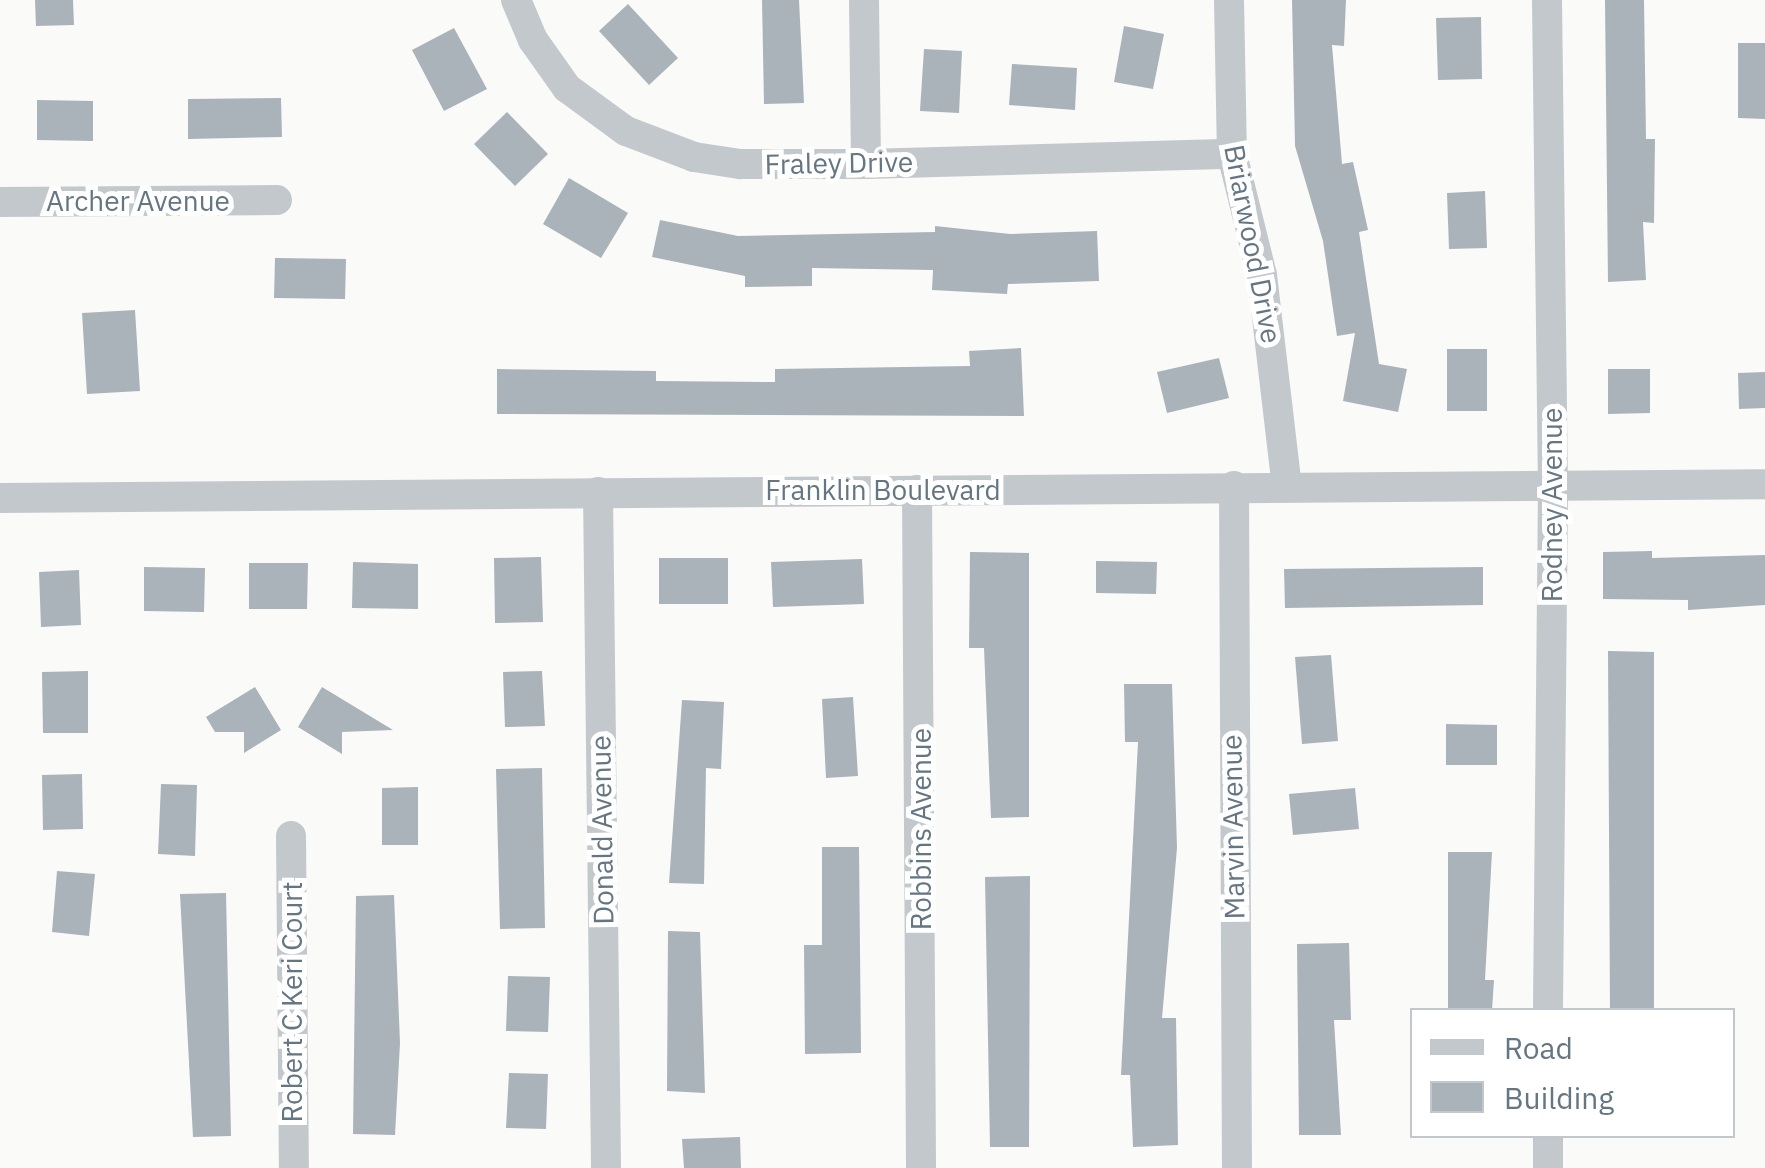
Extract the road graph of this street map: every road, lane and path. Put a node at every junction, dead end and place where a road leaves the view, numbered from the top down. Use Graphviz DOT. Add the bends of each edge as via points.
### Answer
graph roads {
  1 [pos="516,0"];
  2 [pos="864,0"];
  3 [pos="1229,0"];
  4 [pos="1547,0"];
  5 [pos="1232,154"];
  6 [pos="866,164"];
  7 [pos="277,200"];
  8 [pos="0,202"];
  9 [pos="1765,484"];
  10 [pos="1234,486"];
  11 [pos="1287,486"];
  12 [pos="1554,488"];
  13 [pos="917,490"];
  14 [pos="598,492"];
  15 [pos="0,498"];
  16 [pos="291,836"];
  17 [pos="1548,1008"];
  18 [pos="1548,1138"];
  19 [pos="294,1168"];
  20 [pos="606,1168"];
  21 [pos="921,1168"];
  22 [pos="1237,1168"];
  23 [pos="1548,1168"];
  1 -- 6 [label="street, Fraley Drive" via="532,40 567,88 656,146 740,164"];
  2 -- 6 [label="street"];
  3 -- 5 [label="street, Briarwood Drive"];
  4 -- 12 [label="street, Rodney Avenue"];
  5 -- 6 [label="street, Fraley Drive"];
  5 -- 11 [label="street, Briarwood Drive" via="1265,294"];
  7 -- 8 [label="street, Archer Avenue"];
  9 -- 12 [label="street, Franklin Boulevard"];
  10 -- 11 [label="street, Franklin Boulevard"];
  10 -- 13 [label="street, Franklin Boulevard"];
  10 -- 22 [label="street, Marvin Avenue"];
  11 -- 12 [label="street, Franklin Boulevard"];
  12 -- 17 [label="street, Rodney Avenue"];
  13 -- 14 [label="street, Franklin Boulevard"];
  13 -- 21 [label="street, Robbins Avenue"];
  14 -- 15 [label="street, Franklin Boulevard"];
  14 -- 20 [label="street, Donald Avenue"];
  16 -- 19 [label="street, Robert C Keri Court"];
  18 -- 23 [label="street"];
}
